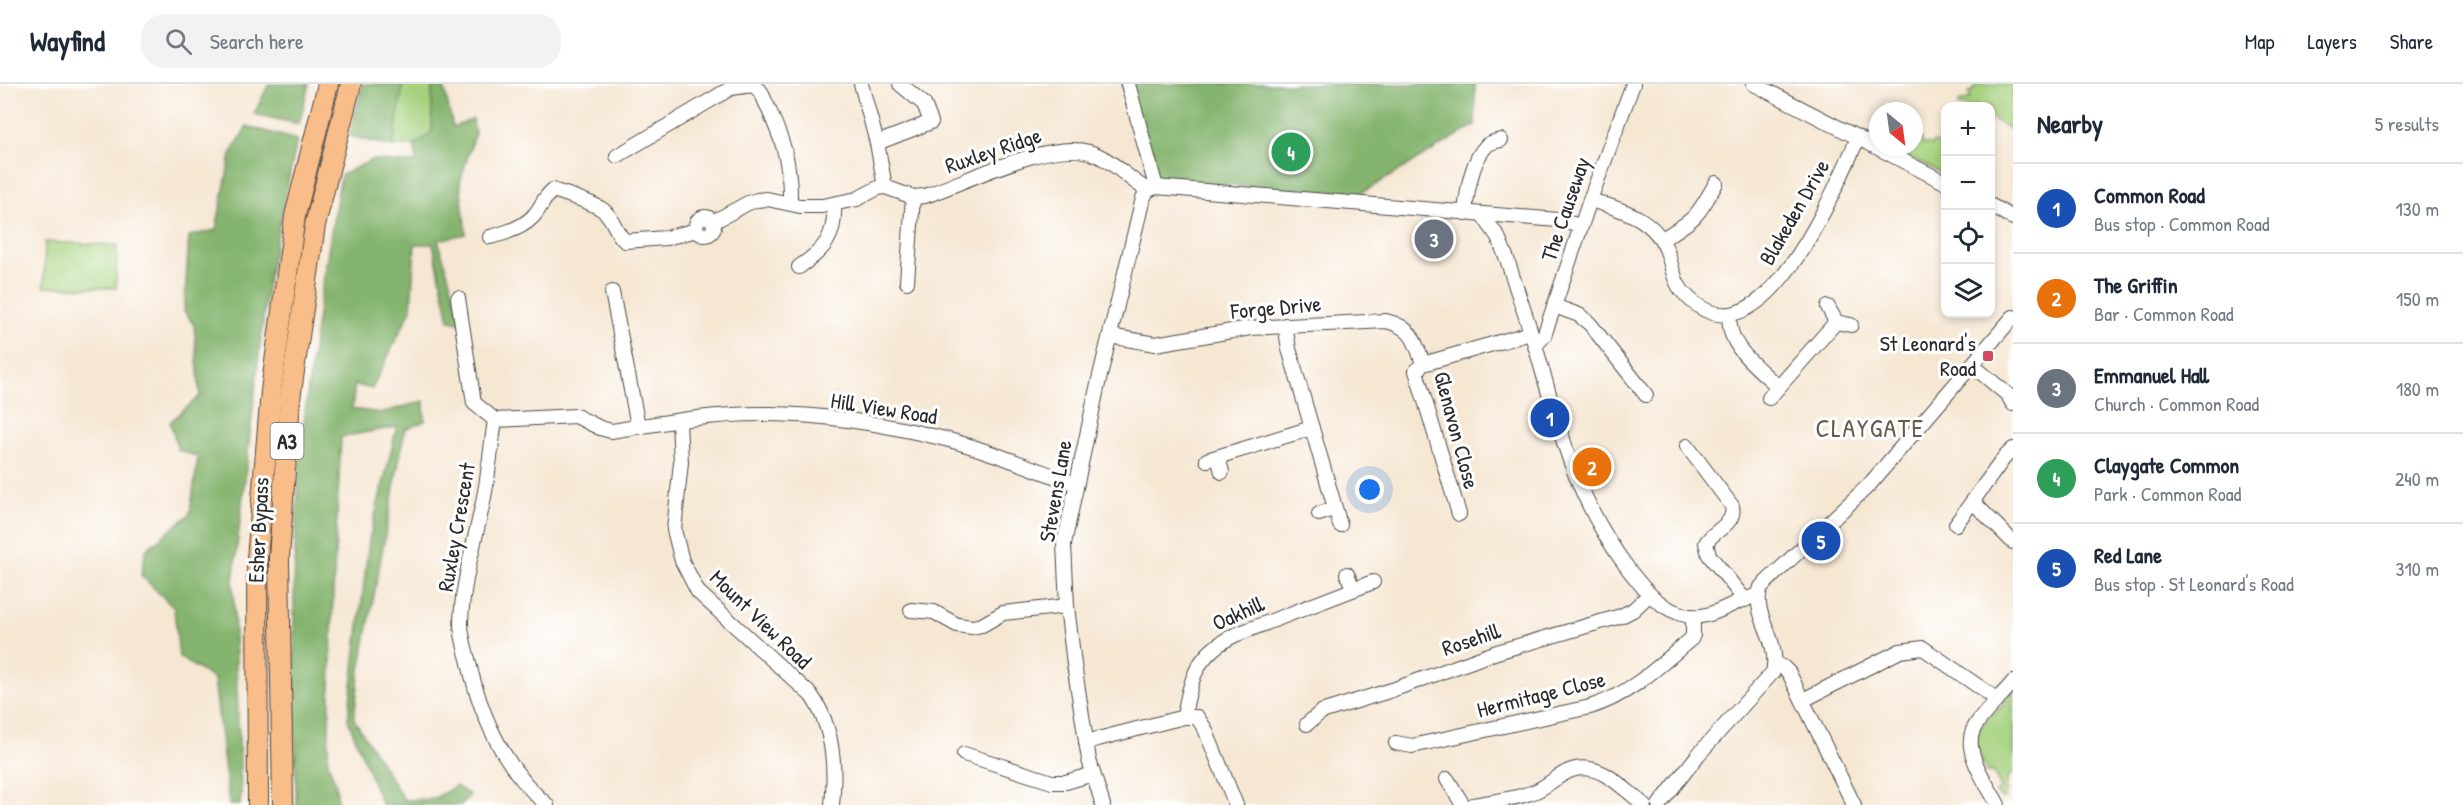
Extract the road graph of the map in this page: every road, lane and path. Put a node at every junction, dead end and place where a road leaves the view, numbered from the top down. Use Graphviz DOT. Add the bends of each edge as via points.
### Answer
graph roads {
  1 [pos="328,84"];
  2 [pos="351,84"];
  3 [pos="861,84"];
  4 [pos="900,84"];
  5 [pos="1128,84"];
  6 [pos="1633,84"];
  7 [pos="1754,84"];
  8 [pos="1858,138"];
  9 [pos="1501,140"];
  10 [pos="878,143"];
  11 [pos="617,156"];
  12 [pos="1941,180"];
  13 [pos="885,187"];
  14 [pos="1152,188"];
  15 [pos="1709,188"];
  16 [pos="913,197"];
  17 [pos="1590,200"];
  18 [pos="790,203"];
  19 [pos="834,205"];
  20 [pos="1995,208"];
  21 [pos="1465,213"];
  22 [pos="1482,214"];
  23 [pos="2013,218"];
  24 [pos="1581,226"];
  25 [pos="490,237"];
  26 [pos="1662,239"];
  27 [pos="799,267"];
  28 [pos="907,282"];
  29 [pos="612,292"];
  30 [pos="458,298"];
  31 [pos="1554,306"];
  32 [pos="1828,307"];
  33 [pos="1730,314"];
  34 [pos="2013,317"];
  35 [pos="1836,322"];
  36 [pos="1286,325"];
  37 [pos="1851,325"];
  38 [pos="1110,336"];
  39 [pos="1533,340"];
  40 [pos="1423,364"];
  41 [pos="1972,364"];
  42 [pos="1778,387"];
  43 [pos="1646,395"];
  44 [pos="1769,398"];
  45 [pos="2013,404"];
  46 [pos="495,420"];
  47 [pos="679,421"];
  48 [pos="638,426"];
  49 [pos="1312,428"];
  50 [pos="1687,446"];
  51 [pos="2013,449"];
  52 [pos="1222,472"];
  53 [pos="1076,484"];
  54 [pos="1973,501"];
  55 [pos="1335,508"];
  56 [pos="1319,514"];
  57 [pos="1459,514"];
  58 [pos="1956,524"];
  59 [pos="1340,525"];
  60 [pos="2013,542"];
  61 [pos="1347,574"];
  62 [pos="1373,582"];
  63 [pos="1353,588"];
  64 [pos="1649,595"];
  65 [pos="1752,598"];
  66 [pos="1067,606"];
  67 [pos="911,610"];
  68 [pos="1693,616"];
  69 [pos="1775,664"];
  70 [pos="2013,682"];
  71 [pos="1803,700"];
  72 [pos="1998,700"];
  73 [pos="1184,717"];
  74 [pos="1307,724"];
  75 [pos="1086,742"];
  76 [pos="1396,743"];
  77 [pos="964,754"];
  78 [pos="1093,774"];
  79 [pos="1447,779"];
  80 [pos="258,805"];
  81 [pos="283,805"];
  82 [pos="547,805"];
  83 [pos="832,805"];
  84 [pos="1103,805"];
  85 [pos="1236,805"];
  86 [pos="1463,805"];
  87 [pos="1473,805"];
  88 [pos="1644,805"];
  89 [pos="1659,805"];
  90 [pos="1854,805"];
  91 [pos="1998,805"];
  1 -- 80 [label="highway, Esher Bypass / A3" via="295,216 271,391 257,559"];
  2 -- 81 [label="highway, Esher Bypass / A3" via="315,225 290,399 279,558"];
  3 -- 10 [label="street"];
  4 -- 10 [label="street, Ruxley Ridge" via="924,104 931,123"];
  5 -- 14 [label="street"];
  6 -- 17 [label="street, The Causeway"];
  7 -- 8 [label="street"];
  8 -- 12 [label="street"];
  8 -- 33 [label="street, Blakeden Drive" via="1813,231 1786,272 1757,304"];
  9 -- 21 [label="street" via="1488,144 1479,157 1467,190"];
  10 -- 13 [label="street"];
  11 -- 18 [label="street" via="731,88 753,85 761,92 787,154"];
  13 -- 16 [label="street"];
  13 -- 19 [label="street"];
  14 -- 16 [label="street, Ruxley Ridge" via="1102,157 1076,149 1039,154"];
  14 -- 21 [label="street"];
  14 -- 38 [label="street, Stevens Lane" via="1143,198"];
  15 -- 26 [label="street" via="1700,213 1691,223"];
  16 -- 28 [label="street"];
  17 -- 24 [label="street, The Causeway"];
  17 -- 26 [label="street" via="1641,218"];
  18 -- 19 [label="street"];
  18 -- 25 [label="street" via="767,199 748,203 713,222 710,233 703,235 697,230 666,238 625,241 603,210 553,190 528,220"];
  19 -- 27 [label="street" via="835,218 826,245"];
  20 -- 23 [label="street"];
  21 -- 22 [label="street"];
  22 -- 24 [label="street" via="1558,220"];
  22 -- 39 [label="street" via="1498,237"];
  24 -- 31 [label="street, The Causeway"];
  26 -- 33 [label="street" via="1680,290 1703,308"];
  29 -- 48 [label="street"];
  30 -- 46 [label="street" via="474,403"];
  31 -- 39 [label="street, The Causeway" via="1544,336"];
  31 -- 43 [label="street" via="1579,315 1590,324"];
  32 -- 35 [label="street"];
  33 -- 42 [label="street" via="1731,337"];
  34 -- 41 [label="street"];
  35 -- 37 [label="street"];
  35 -- 42 [label="street"];
  36 -- 38 [label="street, Forge Drive" via="1155,344"];
  36 -- 40 [label="street, Forge Drive" via="1372,321 1398,324 1412,336"];
  36 -- 49 [label="street"];
  38 -- 53 [label="street, Stevens Lane"];
  39 -- 40 [label="street, Glenavon Close"];
  39 -- 64 [label="street" via="1565,451 1588,507 1614,550"];
  40 -- 57 [label="street, Glenavon Close" via="1416,377"];
  41 -- 45 [label="street"];
  41 -- 65 [label="street" via="1869,485"];
  42 -- 44 [label="street"];
  46 -- 48 [label="street" via="576,416 611,430"];
  46 -- 82 [label="street, Ruxley Crescent" via="461,625 476,695 491,733 509,764"];
  47 -- 48 [label="street"];
  47 -- 53 [label="street, Hill View Road" via="762,414 892,427 940,437"];
  47 -- 83 [label="street, Mount View Road" via="681,462 674,530 682,561 698,592 811,695 822,710 835,776"];
  49 -- 52 [label="street" via="1212,458"];
  49 -- 55 [label="street"];
  50 -- 65 [label="street" via="1734,513 1706,543 1709,555"];
  51 -- 54 [label="street"];
  53 -- 66 [label="street, Stevens Lane" via="1064,544"];
  54 -- 58 [label="street"];
  54 -- 60 [label="street"];
  55 -- 56 [label="street"];
  55 -- 59 [label="street"];
  61 -- 63 [label="street"];
  62 -- 63 [label="street, Oakhill"];
  63 -- 73 [label="street, Oakhill" via="1216,645 1201,660 1193,677"];
  64 -- 68 [label="street" via="1676,612"];
  64 -- 74 [label="street, Rosehill" via="1621,615 1321,712"];
  65 -- 68 [label="street" via="1721,611"];
  65 -- 69 [label="street" via="1774,645"];
  66 -- 67 [label="street" via="1003,613 972,627 957,625 934,612"];
  66 -- 75 [label="street, Stevens Lane"];
  68 -- 76 [label="street, Hermitage Close" via="1690,639 1618,697 1590,707 1412,746"];
  69 -- 71 [label="street" via="1787,670"];
  69 -- 89 [label="street" via="1767,681 1709,743"];
  70 -- 72 [label="street"];
  71 -- 72 [label="street" via="1900,651 1923,648"];
  71 -- 90 [label="street"];
  72 -- 91 [label="street" via="1978,722 1971,738 1973,756"];
  73 -- 75 [label="street"];
  73 -- 85 [label="street" via="1200,720"];
  75 -- 78 [label="street, Stevens Lane"];
  77 -- 78 [label="street" via="1052,782"];
  78 -- 84 [label="street, Stevens Lane"];
  79 -- 86 [label="street"];
  87 -- 88 [label="street" via="1527,794 1574,770 1588,769 1608,776"];
}
